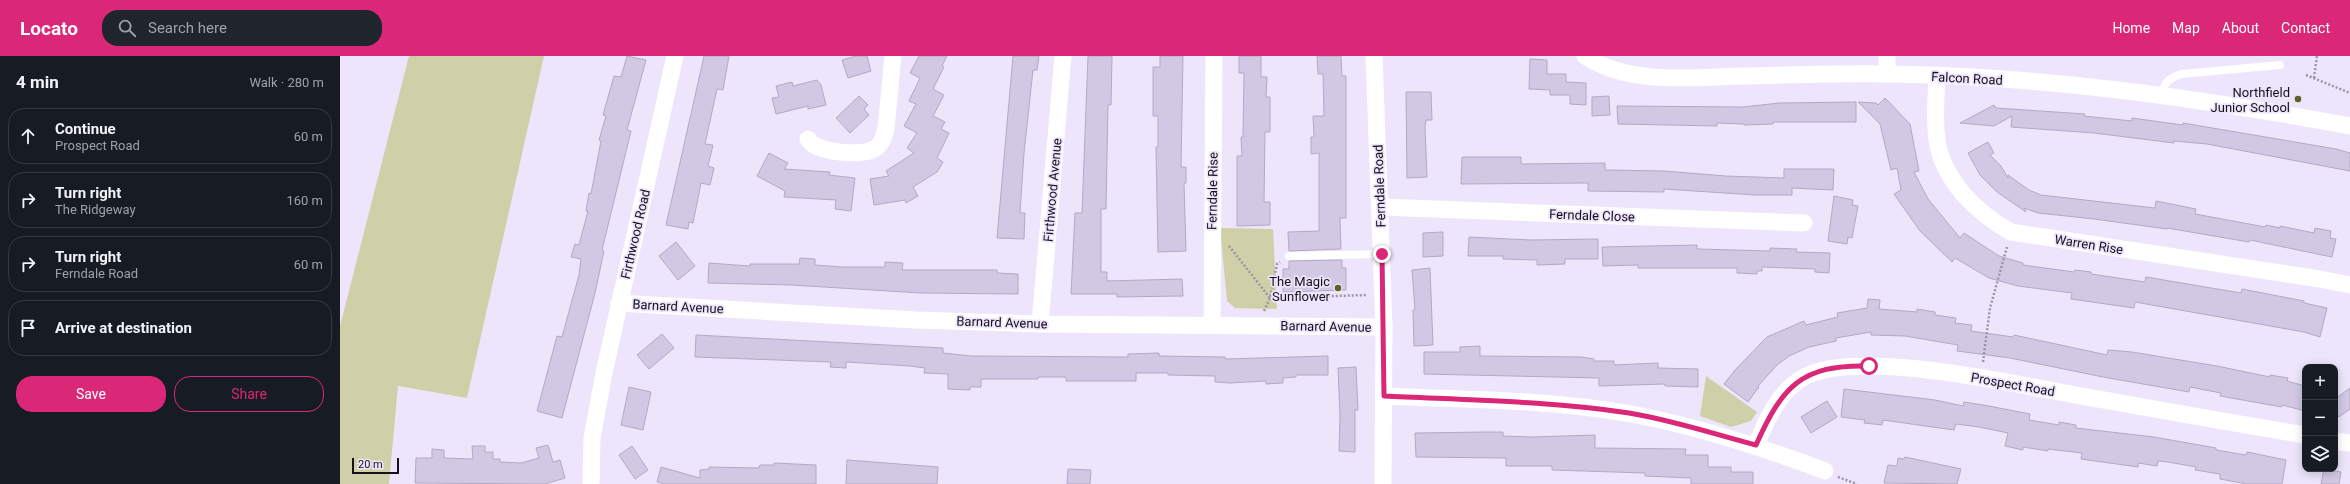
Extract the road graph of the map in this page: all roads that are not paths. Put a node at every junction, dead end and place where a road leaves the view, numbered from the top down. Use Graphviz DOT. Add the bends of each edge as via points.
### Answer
graph roads {
  1 [pos="675,56"];
  2 [pos="893,56"];
  3 [pos="1063,56"];
  4 [pos="1214,56"];
  5 [pos="1374,56"];
  6 [pos="1585,56"];
  7 [pos="1887,56"];
  8 [pos="2280,65"];
  9 [pos="1887,74"];
  10 [pos="1937,76"];
  11 [pos="2162,95"];
  12 [pos="2350,126"];
  13 [pos="808,139"];
  14 [pos="1380,207"];
  15 [pos="1804,223"];
  16 [pos="1382,254"];
  17 [pos="1289,256"];
  18 [pos="2350,286"];
  19 [pos="619,303"];
  20 [pos="1040,324"];
  21 [pos="1212,325"];
  22 [pos="1384,327"];
  23 [pos="1384,396"];
  24 [pos="2302,434"];
  25 [pos="2338,441"];
  26 [pos="2350,443"];
  27 [pos="1756,445"];
  28 [pos="1825,471"];
  29 [pos="591,484"];
  30 [pos="1383,484"];
  1 -- 19 [label="street, Firthwood Road"];
  2 -- 13 [label="street" via="886,129 876,148 858,153 821,149"];
  3 -- 20 [label="street, Firthwood Avenue"];
  4 -- 21 [label="street, Ferndale Rise"];
  5 -- 14 [label="street, Ferndale Road"];
  6 -- 9 [label="street, Falcon Road" via="1611,70 1654,76"];
  7 -- 9 [label="street"];
  8 -- 11 [label="lane" via="2181,74 2169,79 2162,90"];
  9 -- 10 [label="street, Falcon Road"];
  10 -- 11 [label="street, Falcon Road"];
  10 -- 18 [label="street, Warren Rise" via="1937,141 1943,162 1952,180 1967,198 1984,214 2012,232 2320,279"];
  11 -- 12 [label="street, Falcon Road"];
  14 -- 15 [label="street, Ferndale Close"];
  14 -- 16 [label="street, Ferndale Road"];
  16 -- 17 [label="lane"];
  16 -- 22 [label="street, Ferndale Road"];
  19 -- 20 [label="street, Barnard Avenue" via="916,320"];
  19 -- 29 [label="street, Firthwood Road" via="592,438"];
  20 -- 21 [label="street, Barnard Avenue"];
  21 -- 22 [label="street, Barnard Avenue"];
  22 -- 23 [label="street, Ferndale Road"];
  23 -- 27 [label="street" via="1540,403 1600,410 1668,422"];
  23 -- 30 [label="street, Ferndale Road"];
  24 -- 27 [label="street, Prospect Road" via="1981,378 1928,370 1845,365 1806,376 1789,388 1776,404"];
  25 -- 26 [label="street"];
  27 -- 28 [label="street"];
}
